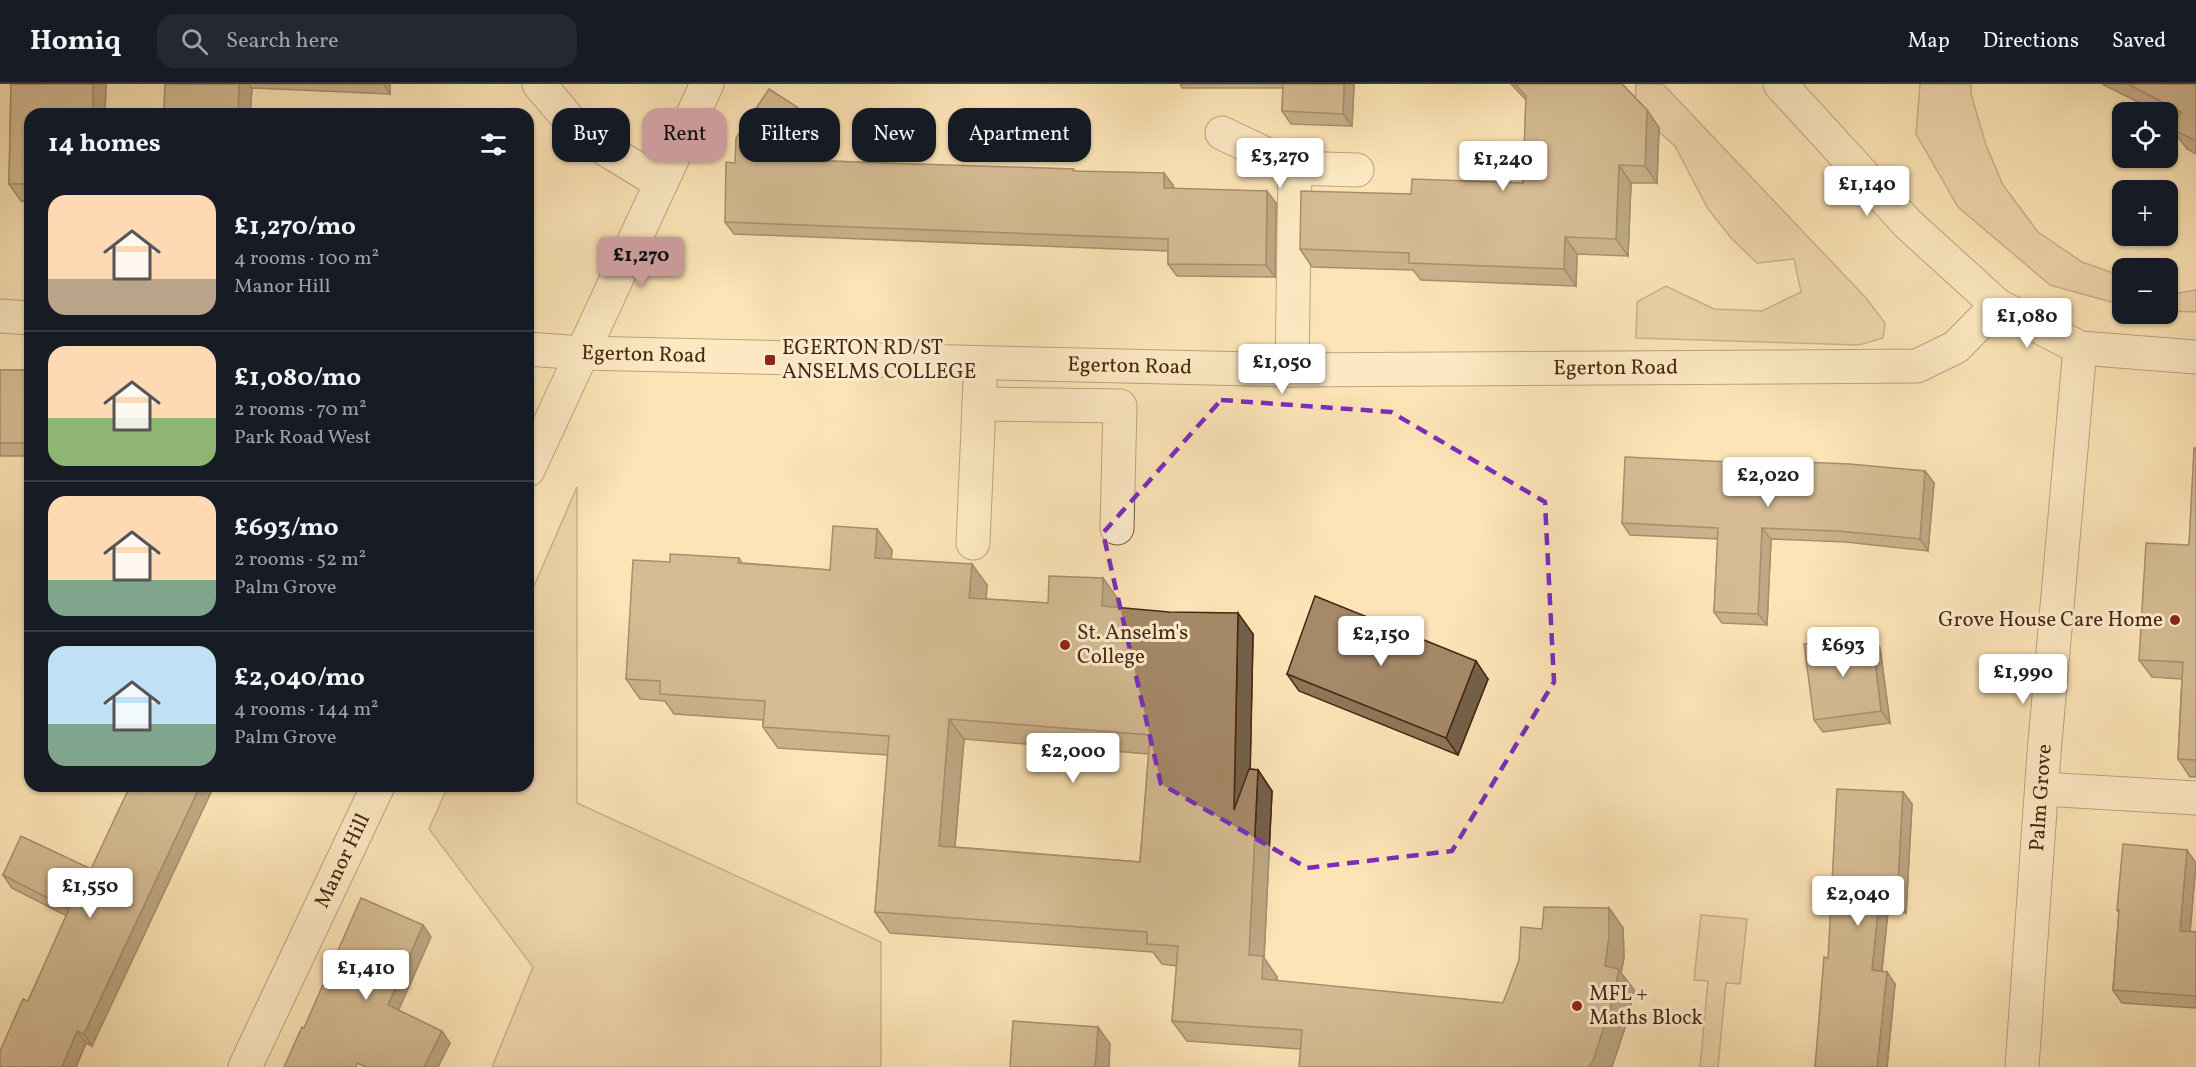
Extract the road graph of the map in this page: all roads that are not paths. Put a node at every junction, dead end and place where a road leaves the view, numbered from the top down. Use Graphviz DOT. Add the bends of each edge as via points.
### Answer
graph roads {
  1 [pos="539,84"];
  2 [pos="707,84"];
  3 [pos="1779,84"];
  4 [pos="1222,133"];
  5 [pos="1295,168"];
  6 [pos="1357,170"];
  7 [pos="661,183"];
  8 [pos="1997,305"];
  9 [pos="0,316"];
  10 [pos="24,318"];
  11 [pos="2080,348"];
  12 [pos="534,349"];
  13 [pos="582,353"];
  14 [pos="2196,357"];
  15 [pos="981,363"];
  16 [pos="1292,370"];
  17 [pos="979,404"];
  18 [pos="534,457"];
  19 [pos="1117,528"];
  20 [pos="973,543"];
  21 [pos="2042,789"];
  22 [pos="375,792"];
  23 [pos="2196,798"];
  24 [pos="245,1067"];
  25 [pos="2022,1067"];
  1 -- 7 [label="street" via="582,135"];
  2 -- 7 [label="street"];
  3 -- 8 [label="street" via="1908,224"];
  4 -- 5 [label="street"];
  5 -- 6 [label="street"];
  5 -- 16 [label="street"];
  7 -- 13 [label="street"];
  8 -- 11 [label="street"];
  8 -- 16 [label="street, Egerton Road" via="1956,347 1917,366"];
  9 -- 10 [label="street"];
  11 -- 14 [label="street"];
  11 -- 21 [label="street, Palm Grove"];
  12 -- 13 [label="street, Egerton Road"];
  13 -- 15 [label="street, Egerton Road"];
  13 -- 18 [label="street"];
  15 -- 16 [label="street, Egerton Road"];
  15 -- 17 [label="street"];
  17 -- 19 [label="street" via="1120,405"];
  17 -- 20 [label="street"];
  21 -- 23 [label="street"];
  21 -- 25 [label="street, Palm Grove"];
  22 -- 24 [label="street, Manor Hill"];
}
